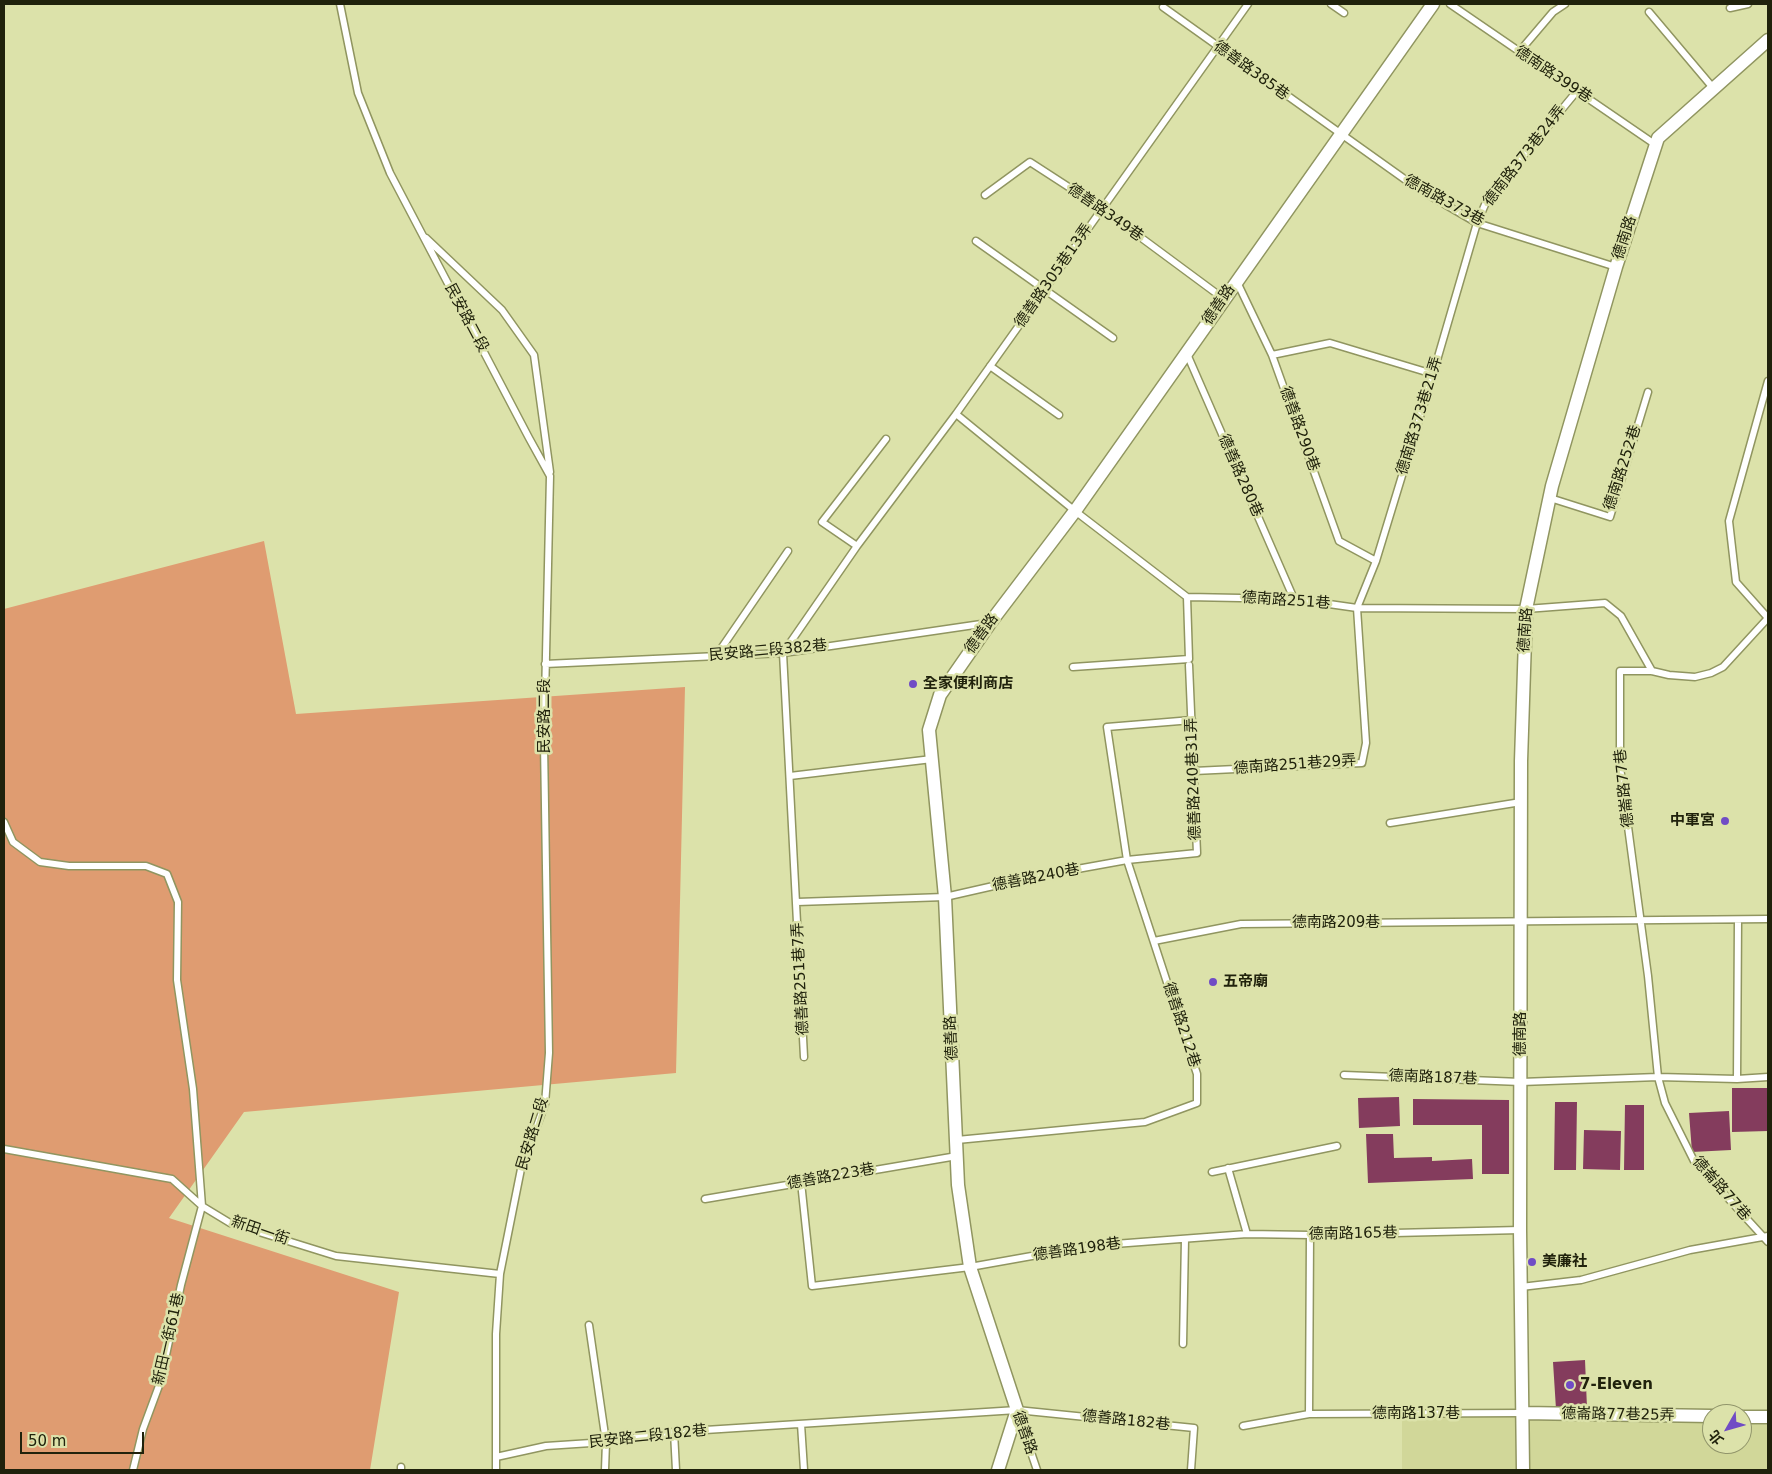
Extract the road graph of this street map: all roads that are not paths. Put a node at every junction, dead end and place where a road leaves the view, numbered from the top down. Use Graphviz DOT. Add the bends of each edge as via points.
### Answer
graph roads {
  1 [pos="340,4"];
  2 [pos="1248,4"];
  3 [pos="1331,4"];
  4 [pos="1433,4"];
  5 [pos="1450,4"];
  6 [pos="1565,4"];
  7 [pos="1748,4"];
  8 [pos="1163,7"];
  9 [pos="1730,8"];
  10 [pos="1649,12"];
  11 [pos="1344,13"];
  12 [pos="1768,40"];
  13 [pos="1217,46"];
  14 [pos="1519,52"];
  15 [pos="1714,89"];
  16 [pos="1577,91"];
  17 [pos="1340,134"];
  18 [pos="1656,145"];
  19 [pos="985,195"];
  20 [pos="1101,208"];
  21 [pos="1477,223"];
  22 [pos="422,234"];
  23 [pos="976,242"];
  24 [pos="1616,267"];
  25 [pos="1236,280"];
  26 [pos="1044,290"];
  27 [pos="1224,299"];
  28 [pos="1112,338"];
  29 [pos="1186,353"];
  30 [pos="1272,356"];
  31 [pos="990,366"];
  32 [pos="1433,374"];
  33 [pos="1768,381"];
  34 [pos="1648,392"];
  35 [pos="956,414"];
  36 [pos="1059,415"];
  37 [pos="886,439"];
  38 [pos="550,476"];
  39 [pos="1550,498"];
  40 [pos="1075,511"];
  41 [pos="856,546"];
  42 [pos="788,551"];
  43 [pos="1376,561"];
  44 [pos="1187,597"];
  45 [pos="1294,599"];
  46 [pos="1357,608"];
  47 [pos="1526,610"];
  48 [pos="1768,618"];
  49 [pos="990,623"];
  50 [pos="783,653"];
  51 [pos="716,656"];
  52 [pos="545,664"];
  53 [pos="1189,665"];
  54 [pos="1073,668"];
  55 [pos="1652,671"];
  56 [pos="1192,720"];
  57 [pos="932,759"];
  58 [pos="1194,771"];
  59 [pos="790,776"];
  60 [pos="1521,802"];
  61 [pos="4,822"];
  62 [pos="1390,824"];
  63 [pos="1127,860"];
  64 [pos="945,897"];
  65 [pos="797,902"];
  66 [pos="1738,920"];
  67 [pos="1768,920"];
  68 [pos="1640,921"];
  69 [pos="1520,923"];
  70 [pos="1154,941"];
  71 [pos="804,1057"];
  72 [pos="1344,1075"];
  73 [pos="1658,1077"];
  74 [pos="1768,1078"];
  75 [pos="1737,1079"];
  76 [pos="1521,1082"];
  77 [pos="957,1140"];
  78 [pos="1337,1146"];
  79 [pos="4,1148"];
  80 [pos="957,1156"];
  81 [pos="1228,1168"];
  82 [pos="1212,1172"];
  83 [pos="801,1182"];
  84 [pos="705,1199"];
  85 [pos="202,1206"];
  86 [pos="1520,1230"];
  87 [pos="1248,1234"];
  88 [pos="1310,1235"];
  89 [pos="1765,1236"];
  90 [pos="1185,1239"];
  91 [pos="1768,1242"];
  92 [pos="970,1267"];
  93 [pos="500,1274"];
  94 [pos="1521,1287"];
  95 [pos="589,1325"];
  96 [pos="1183,1344"];
  97 [pos="1017,1410"];
  98 [pos="1523,1413"];
  99 [pos="1309,1414"];
  100 [pos="1702,1416"];
  101 [pos="1752,1417"];
  102 [pos="1768,1418"];
  103 [pos="801,1424"];
  104 [pos="1243,1426"];
  105 [pos="674,1432"];
  106 [pos="606,1442"];
  107 [pos="496,1457"];
  108 [pos="133,1470"];
  109 [pos="496,1470"];
  110 [pos="605,1470"];
  111 [pos="676,1470"];
  112 [pos="804,1470"];
  113 [pos="998,1470"];
  114 [pos="1037,1470"];
  115 [pos="1191,1470"];
  116 [pos="1523,1470"];
  1 -- 22 [label="lane, 民安路二段" via="358,93 390,173"];
  2 -- 13 [label="lane, 德善路305巷13弄"];
  3 -- 11 [label="lane"];
  4 -- 17 [label="street, 德善路"];
  5 -- 14 [label="lane, 德南路399巷"];
  6 -- 14 [label="lane" via="1553,12"];
  7 -- 9 [label="lane"];
  8 -- 13 [label="lane, 德善路385巷"];
  10 -- 15 [label="lane"];
  12 -- 15 [label="street, 德南路"];
  13 -- 17 [label="lane, 德善路385巷"];
  13 -- 20 [label="lane, 德善路305巷13弄"];
  14 -- 16 [label="lane, 德南路399巷"];
  15 -- 18 [label="street, 德南路" via="1658,138"];
  16 -- 18 [label="lane, 德南路399巷"];
  16 -- 21 [label="lane, 德南路373巷24弄" via="1487,200"];
  17 -- 21 [label="lane, 德南路373巷" via="1417,188"];
  17 -- 25 [label="street, 德善路"];
  18 -- 24 [label="street, 德南路"];
  19 -- 20 [label="lane, 德善路349巷" via="1030,162"];
  20 -- 26 [label="lane, 德善路305巷13弄"];
  20 -- 27 [label="lane, 德善路349巷"];
  21 -- 24 [label="lane, 德南路373巷"];
  21 -- 32 [label="lane, 德南路373巷21弄"];
  22 -- 38 [label="lane, 民安路二段"];
  22 -- 38 [label="lane" via="502,310 534,355"];
  23 -- 26 [label="lane"];
  24 -- 39 [label="street, 德南路"];
  25 -- 27 [label="street, 德善路"];
  25 -- 30 [label="lane, 德善路290巷"];
  26 -- 28 [label="lane"];
  26 -- 31 [label="lane, 德善路305巷13弄"];
  27 -- 29 [label="street, 德善路"];
  29 -- 40 [label="street, 德善路"];
  29 -- 45 [label="lane, 德善路280巷"];
  30 -- 32 [label="lane" via="1330,343"];
  30 -- 43 [label="lane, 德善路290巷" via="1340,541"];
  31 -- 35 [label="lane, 德善路305巷13弄"];
  31 -- 36 [label="lane"];
  32 -- 43 [label="lane, 德南路373巷21弄"];
  33 -- 48 [label="lane" via="1729,521 1736,582"];
  34 -- 39 [label="lane, 德南路252巷" via="1610,517"];
  35 -- 40 [label="lane"];
  35 -- 41 [label="lane, 德善路305巷13弄"];
  37 -- 41 [label="lane" via="822,522"];
  38 -- 52 [label="lane, 民安路二段"];
  39 -- 47 [label="street, 德南路"];
  40 -- 44 [label="lane"];
  40 -- 49 [label="street, 德善路"];
  41 -- 50 [label="lane, 德善路305巷13弄"];
  42 -- 51 [label="lane"];
  43 -- 46 [label="lane, 德南路373巷21弄"];
  44 -- 45 [label="lane, 德南路251巷"];
  44 -- 54 [label="lane" via="1189,660"];
  45 -- 46 [label="lane, 德南路251巷"];
  46 -- 47 [label="lane, 德南路251巷"];
  46 -- 58 [label="lane, 德南路251巷29弄" via="1366,743 1362,763"];
  47 -- 55 [label="lane, 德南路251巷" via="1605,603 1622,616"];
  47 -- 60 [label="street, 德南路"];
  48 -- 55 [label="lane, 德崙路77巷" via="1723,667 1712,673 1695,677"];
  49 -- 50 [label="lane, 民安路二段382巷"];
  49 -- 57 [label="street, 德善路" via="940,695 929,730"];
  50 -- 51 [label="lane, 民安路二段382巷"];
  50 -- 59 [label="lane, 德善路251巷7弄"];
  51 -- 52 [label="lane, 民安路二段382巷"];
  52 -- 93 [label="lane, 民安路二段" via="549,1044 545,1104 521,1169"];
  53 -- 56 [label="lane, 德善路240巷31弄"];
  55 -- 68 [label="lane, 德崙路77巷" via="1620,671 1620,767"];
  56 -- 58 [label="lane, 德善路240巷31弄"];
  56 -- 63 [label="lane, 德善路212巷" via="1107,727"];
  57 -- 59 [label="lane"];
  57 -- 64 [label="street, 德善路"];
  58 -- 63 [label="lane, 德善路240巷31弄" via="1197,853"];
  59 -- 65 [label="lane, 德善路251巷7弄"];
  60 -- 62 [label="lane"];
  60 -- 69 [label="street, 德南路"];
  61 -- 85 [label="lane, 新田一街61巷" via="13,842 40,862 69,866 146,866 166,874 178,902 177,980 193,1089"];
  63 -- 64 [label="lane, 德善路240巷"];
  63 -- 70 [label="lane, 德善路212巷"];
  64 -- 65 [label="lane, 德善路240巷"];
  64 -- 77 [label="street, 德善路"];
  65 -- 71 [label="lane, 德善路251巷7弄"];
  66 -- 67 [label="lane, 德南路209巷"];
  66 -- 68 [label="lane, 德南路209巷"];
  66 -- 75 [label="lane"];
  68 -- 69 [label="lane, 德南路209巷"];
  68 -- 73 [label="lane, 德崙路77巷"];
  69 -- 70 [label="lane, 德南路209巷" via="1240,924"];
  69 -- 76 [label="street, 德南路"];
  70 -- 77 [label="lane, 德善路212巷" via="1197,1074 1197,1103 1145,1122"];
  72 -- 76 [label="lane, 德南路187巷"];
  73 -- 75 [label="lane"];
  73 -- 76 [label="lane, 德南路187巷"];
  73 -- 89 [label="lane, 德崙路77巷" via="1665,1103 1694,1161"];
  74 -- 75 [label="lane"];
  76 -- 86 [label="street, 德南路"];
  77 -- 80 [label="street, 德善路"];
  78 -- 81 [label="lane"];
  79 -- 85 [label="lane, 新田一街" via="172,1179"];
  80 -- 83 [label="lane, 德善路223巷"];
  80 -- 92 [label="street, 德善路"];
  81 -- 82 [label="lane"];
  81 -- 87 [label="lane"];
  83 -- 84 [label="lane, 德善路223巷"];
  83 -- 92 [label="lane, 德善路198巷" via="812,1286"];
  85 -- 93 [label="lane, 新田一街" via="230,1222 336,1256"];
  85 -- 108 [label="lane, 新田一街61巷" via="160,1382 143,1428"];
  86 -- 88 [label="lane, 德南路165巷"];
  86 -- 94 [label="street, 德南路"];
  87 -- 88 [label="lane, 德南路165巷"];
  87 -- 90 [label="lane, 德南路165巷"];
  88 -- 99 [label="lane"];
  89 -- 91 [label="lane, 德崙路77巷"];
  89 -- 94 [label="lane" via="1690,1250 1581,1280"];
  90 -- 92 [label="lane, 德善路198巷" via="1088,1246"];
  90 -- 96 [label="lane"];
  92 -- 97 [label="street, 德善路"];
  93 -- 107 [label="lane, 民安路二段" via="496,1334"];
  94 -- 98 [label="street, 德南路"];
  95 -- 106 [label="lane"];
  97 -- 103 [label="lane, 民安路二段182巷"];
  97 -- 113 [label="street"];
  97 -- 114 [label="lane, 德善路"];
  97 -- 115 [label="lane, 德善路182巷" via="1194,1428"];
  98 -- 99 [label="lane, 德南路137巷"];
  98 -- 100 [label="street, 德崙路77巷25弄"];
  98 -- 116 [label="street, 德南路"];
  99 -- 104 [label="lane, 德南路137巷"];
  101 -- 102 [label="street"];
  103 -- 105 [label="lane, 民安路二段182巷"];
  103 -- 112 [label="lane"];
  105 -- 106 [label="lane, 民安路二段182巷"];
  105 -- 111 [label="lane"];
  106 -- 107 [label="lane, 民安路二段182巷" via="546,1446"];
  106 -- 110 [label="lane"];
  107 -- 109 [label="lane, 民安路二段"];
}
